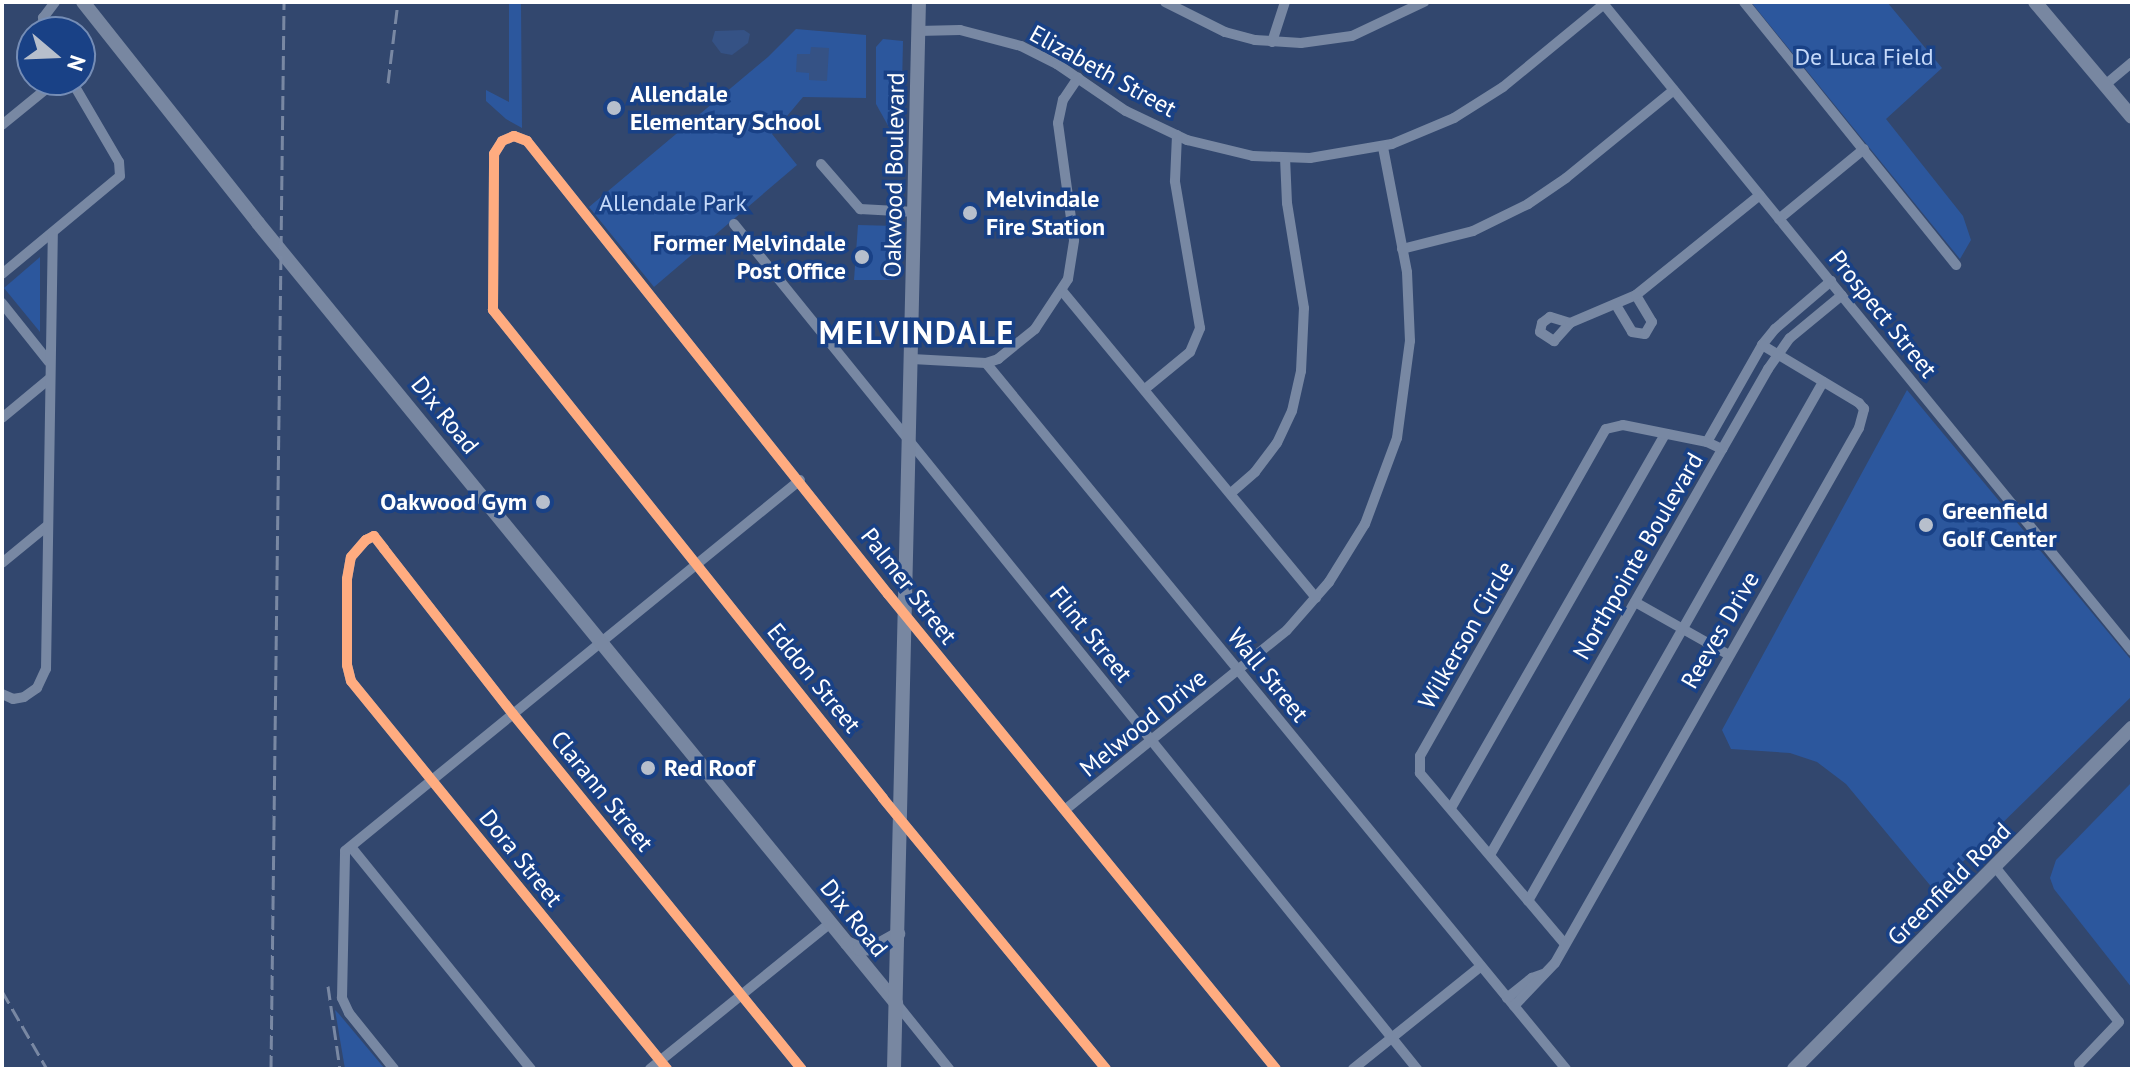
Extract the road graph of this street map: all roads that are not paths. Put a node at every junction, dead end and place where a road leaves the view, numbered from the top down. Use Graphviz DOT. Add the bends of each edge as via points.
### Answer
graph roads {
  1 [pos="83,2"];
  2 [pos="919,2"];
  3 [pos="1165,2"];
  4 [pos="1285,2"];
  5 [pos="1424,2"];
  6 [pos="1744,2"];
  7 [pos="2035,2"];
  8 [pos="1603,3"];
  9 [pos="918,31"];
  10 [pos="1272,42"];
  11 [pos="2132,62"];
  12 [pos="1078,78"];
  13 [pos="2105,85"];
  14 [pos="1674,90"];
  15 [pos="37,96"];
  16 [pos="80,96"];
  17 [pos="2132,117"];
  18 [pos="2,125"];
  19 [pos="1177,135"];
  20 [pos="507,138"];
  21 [pos="1383,147"];
  22 [pos="1864,149"];
  23 [pos="1285,158"];
  24 [pos="821,164"];
  25 [pos="1760,195"];
  26 [pos="915,212"];
  27 [pos="1779,219"];
  28 [pos="734,224"];
  29 [pos="53,233"];
  30 [pos="1402,249"];
  31 [pos="1956,265"];
  32 [pos="2,274"];
  33 [pos="1831,281"];
  34 [pos="1063,292"];
  35 [pos="1636,295"];
  36 [pos="1842,295"];
  37 [pos="2,303"];
  38 [pos="1616,305"];
  39 [pos="1570,323"];
  40 [pos="1762,345"];
  41 [pos="1777,356"];
  42 [pos="912,359"];
  43 [pos="49,362"];
  44 [pos="986,363"];
  45 [pos="49,379"];
  46 [pos="1823,382"];
  47 [pos="1145,389"];
  48 [pos="2,418"];
  49 [pos="1665,434"];
  50 [pos="910,441"];
  51 [pos="1707,442"];
  52 [pos="1722,449"];
  53 [pos="800,480"];
  54 [pos="1231,493"];
  55 [pos="47,526"];
  56 [pos="374,536"];
  57 [pos="2,563"];
  58 [pos="699,565"];
  59 [pos="1316,598"];
  60 [pos="1635,602"];
  61 [pos="906,613"];
  62 [pos="1683,629"];
  63 [pos="601,642"];
  64 [pos="2132,651"];
  65 [pos="1729,655"];
  66 [pos="1239,671"];
  67 [pos="2,694"];
  68 [pos="513,714"];
  69 [pos="2132,728"];
  70 [pos="1151,740"];
  71 [pos="432,780"];
  72 [pos="1451,808"];
  73 [pos="1066,809"];
  74 [pos="900,816"];
  75 [pos="351,847"];
  76 [pos="1490,855"];
  77 [pos="1996,868"];
  78 [pos="1528,901"];
  79 [pos="830,923"];
  80 [pos="898,934"];
  81 [pos="844,942"];
  82 [pos="1564,943"];
  83 [pos="1481,966"];
  84 [pos="743,994"];
  85 [pos="1511,1002"];
  86 [pos="896,1003"];
  87 [pos="1392,1038"];
  88 [pos="2079,1064"];
  89 [pos="663,1065"];
  90 [pos="394,1069"];
  91 [pos="531,1069"];
  92 [pos="650,1069"];
  93 [pos="802,1069"];
  94 [pos="894,1069"];
  95 [pos="949,1069"];
  96 [pos="1106,1069"];
  97 [pos="1276,1069"];
  98 [pos="1353,1069"];
  99 [pos="1417,1069"];
  100 [pos="1566,1069"];
  101 [pos="1794,1069"];
  1 -- 63 [label="main road, Dix Road"];
  2 -- 9 [label="main road, Oakwood Boulevard"];
  3 -- 10 [label="street" via="1214,28"];
  4 -- 10 [label="street"];
  5 -- 10 [label="street" via="1352,36"];
  6 -- 22 [label="street"];
  7 -- 13 [label="main road"];
  8 -- 14 [label="street, Prospect Street"];
  8 -- 21 [label="street, Elizabeth Street" via="1480,103"];
  9 -- 12 [label="street, Elizabeth Street" via="960,30 1002,39 1040,54"];
  9 -- 26 [label="main road, Oakwood Boulevard"];
  11 -- 13 [label="street"];
  12 -- 19 [label="street, Elizabeth Street" via="1126,111"];
  12 -- 34 [label="street" via="1063,100 1058,123 1074,240"];
  13 -- 17 [label="main road"];
  14 -- 25 [label="street, Prospect Street"];
  14 -- 30 [label="street" via="1566,178 1503,218"];
  15 -- 18 [label="street"];
  16 -- 29 [label="street" via="116,156 120,176"];
  19 -- 23 [label="street, Elizabeth Street" via="1231,152"];
  19 -- 47 [label="street" via="1175,181 1200,328 1190,352"];
  20 -- 53 [label="street, Palmer Street" via="527,141"];
  20 -- 58 [label="street, Eddon Street" via="494,154 493,310"];
  21 -- 23 [label="street, Elizabeth Street"];
  21 -- 30 [label="street, Melwood Drive"];
  22 -- 27 [label="street"];
  22 -- 31 [label="street"];
  23 -- 54 [label="street" via="1304,308 1301,371 1292,411 1277,443"];
  24 -- 26 [label="street" via="860,209"];
  25 -- 27 [label="street, Prospect Street"];
  25 -- 35 [label="street"];
  26 -- 42 [label="main road, Oakwood Boulevard"];
  27 -- 33 [label="street, Prospect Street"];
  28 -- 50 [label="street, Flint Street"];
  29 -- 32 [label="street"];
  29 -- 43 [label="street"];
  30 -- 59 [label="street, Melwood Drive" via="1410,341 1397,438 1365,524"];
  33 -- 36 [label="street, Prospect Street"];
  33 -- 40 [label="street, Northpointe Boulevard"];
  34 -- 44 [label="street" via="1035,329"];
  34 -- 47 [label="street"];
  35 -- 38 [label="street"];
  35 -- 38 [label="street" via="1652,322 1645,334 1632,332"];
  36 -- 41 [label="street, Northpointe Boulevard" via="1790,338"];
  36 -- 64 [label="street, Prospect Street"];
  37 -- 43 [label="street"];
  38 -- 39 [label="street"];
  40 -- 41 [label="street, Reeves Drive"];
  40 -- 51 [label="street, Northpointe Boulevard"];
  41 -- 46 [label="street, Reeves Drive"];
  41 -- 52 [label="street, Northpointe Boulevard"];
  42 -- 44 [label="street"];
  42 -- 50 [label="main road, Oakwood Boulevard"];
  43 -- 45 [label="street"];
  44 -- 66 [label="street, Wall Street"];
  45 -- 48 [label="street"];
  45 -- 55 [label="street"];
  46 -- 62 [label="street"];
  46 -- 65 [label="street, Reeves Drive" via="1859,403 1864,417"];
  47 -- 54 [label="street"];
  49 -- 51 [label="street, Wilkerson Circle"];
  49 -- 72 [label="street"];
  49 -- 72 [label="street, Wilkerson Circle" via="1606,429 1420,756 1420,773"];
  50 -- 61 [label="main road, Oakwood Boulevard"];
  50 -- 70 [label="street, Flint Street"];
  51 -- 52 [label="street, Wilkerson Circle"];
  52 -- 60 [label="street, Northpointe Boulevard"];
  53 -- 58 [label="street"];
  53 -- 61 [label="street, Palmer Street"];
  54 -- 59 [label="street"];
  55 -- 57 [label="street"];
  55 -- 67 [label="street" via="46,669 37,688 19,698"];
  56 -- 68 [label="street, Clarann Street"];
  56 -- 71 [label="street, Dora Street" via="351,557 348,670 351,681"];
  58 -- 63 [label="street"];
  58 -- 74 [label="street, Eddon Street"];
  59 -- 66 [label="street, Melwood Drive"];
  60 -- 62 [label="street"];
  60 -- 76 [label="street, Northpointe Boulevard"];
  61 -- 73 [label="street, Palmer Street"];
  61 -- 74 [label="main road, Oakwood Boulevard"];
  62 -- 65 [label="street"];
  62 -- 78 [label="street"];
  63 -- 68 [label="street"];
  63 -- 79 [label="main road, Dix Road"];
  65 -- 82 [label="street, Reeves Drive"];
  66 -- 70 [label="street, Melwood Drive"];
  66 -- 83 [label="street, Wall Street"];
  68 -- 71 [label="street"];
  68 -- 84 [label="street, Clarann Street"];
  69 -- 77 [label="main road, Greenfield Road"];
  70 -- 73 [label="street, Melwood Drive"];
  70 -- 87 [label="street, Flint Street"];
  71 -- 75 [label="street"];
  71 -- 89 [label="street, Dora Street"];
  72 -- 76 [label="street, Wilkerson Circle"];
  73 -- 97 [label="street, Palmer Street"];
  74 -- 80 [label="main road, Oakwood Boulevard"];
  74 -- 96 [label="street, Eddon Street"];
  75 -- 90 [label="street" via="343,859 343,1002"];
  75 -- 91 [label="street"];
  76 -- 78 [label="street, Wilkerson Circle"];
  77 -- 88 [label="street" via="2119,1022"];
  77 -- 101 [label="main road, Greenfield Road"];
  78 -- 82 [label="street, Wilkerson Circle"];
  79 -- 81 [label="main road, Dix Road"];
  79 -- 84 [label="street"];
  80 -- 81 [label="main road" via="873,948"];
  80 -- 86 [label="main road, Oakwood Boulevard"];
  81 -- 86 [label="main road, Dix Road"];
  82 -- 85 [label="street, Reeves Drive" via="1555,963"];
  83 -- 85 [label="street, Wall Street"];
  83 -- 87 [label="street"];
  84 -- 89 [label="street"];
  84 -- 93 [label="street, Clarann Street"];
  85 -- 100 [label="street, Wall Street"];
  86 -- 94 [label="main road, Oakwood Boulevard"];
  86 -- 95 [label="street"];
  87 -- 98 [label="street"];
  87 -- 99 [label="street, Flint Street"];
  89 -- 92 [label="street"];
}
